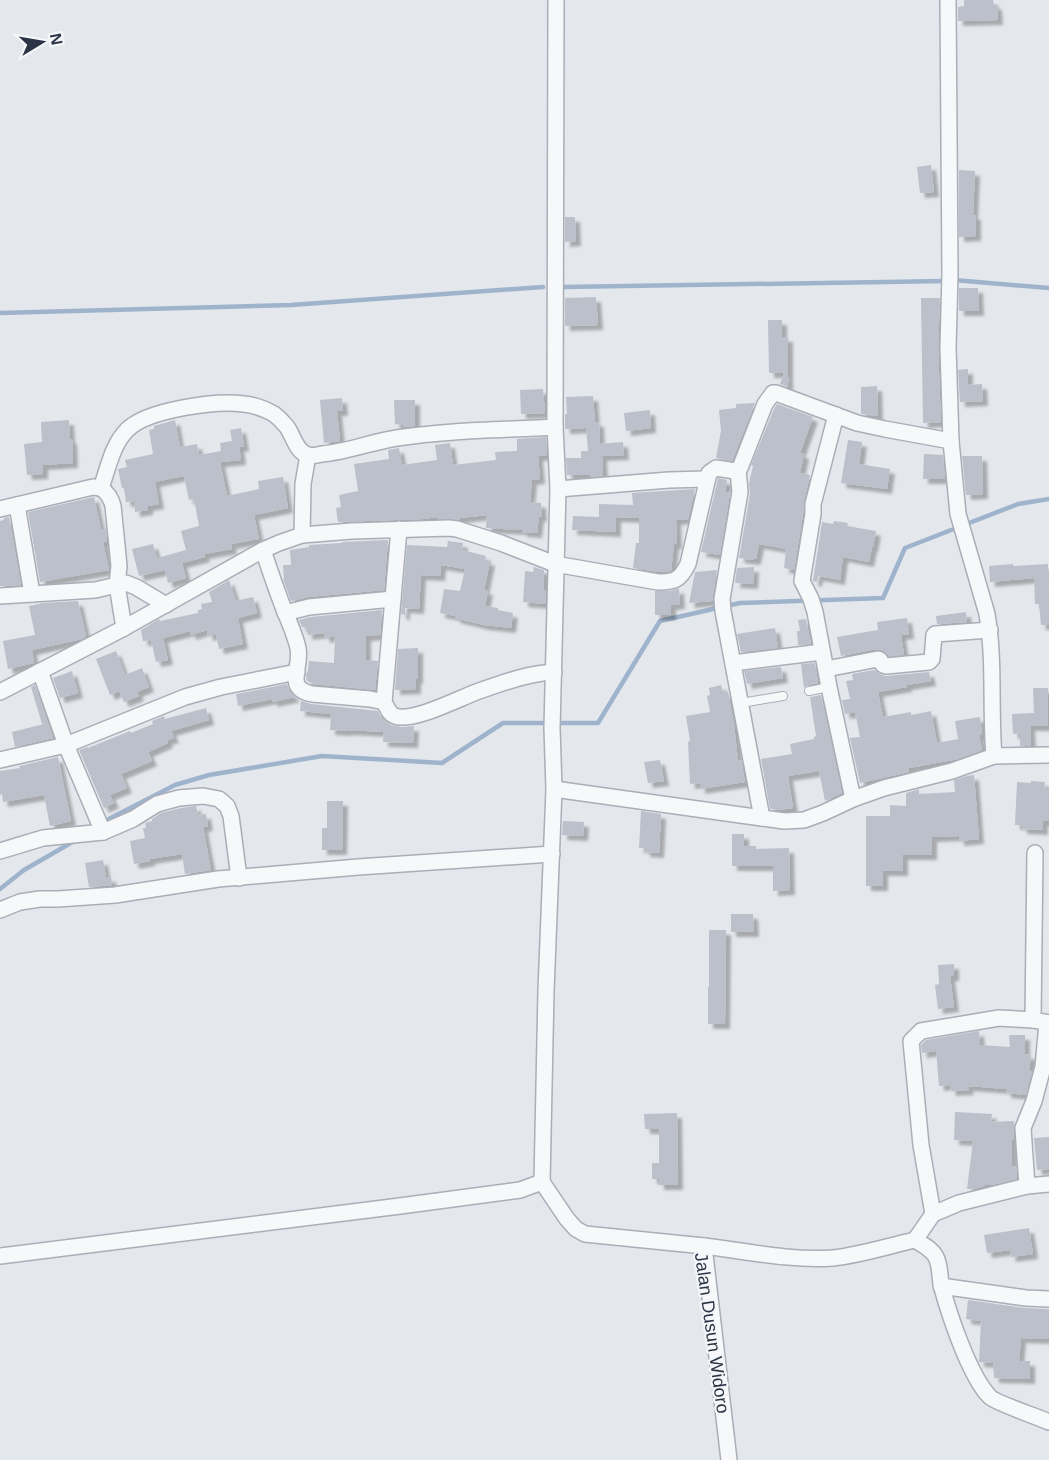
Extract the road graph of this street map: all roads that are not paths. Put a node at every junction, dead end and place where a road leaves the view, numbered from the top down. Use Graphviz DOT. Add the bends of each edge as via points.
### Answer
graph roads {
  1 [pos="556,0"];
  2 [pos="948,0"];
  3 [pos="836,415"];
  4 [pos="555,427"];
  5 [pos="951,441"];
  6 [pos="308,455"];
  7 [pos="738,470"];
  8 [pos="707,479"];
  9 [pos="101,488"];
  10 [pos="558,489"];
  11 [pos="17,505"];
  12 [pos="0,508"];
  13 [pos="399,530"];
  14 [pos="302,535"];
  15 [pos="263,550"];
  16 [pos="555,564"];
  17 [pos="117,585"];
  18 [pos="32,594"];
  19 [pos="0,596"];
  20 [pos="393,598"];
  21 [pos="166,605"];
  22 [pos="285,614"];
  23 [pos="124,628"];
  24 [pos="990,630"];
  25 [pos="822,652"];
  26 [pos="733,663"];
  27 [pos="826,669"];
  28 [pos="40,671"];
  29 [pos="297,672"];
  30 [pos="554,672"];
  31 [pos="829,687"];
  32 [pos="809,691"];
  33 [pos="0,692"];
  34 [pos="783,696"];
  35 [pos="384,702"];
  36 [pos="741,703"];
  37 [pos="66,745"];
  38 [pos="1049,755"];
  39 [pos="994,756"];
  40 [pos="0,760"];
  41 [pos="554,789"];
  42 [pos="853,798"];
  43 [pos="762,818"];
  44 [pos="103,832"];
  45 [pos="0,851"];
  46 [pos="552,854"];
  47 [pos="1035,854"];
  48 [pos="238,878"];
  49 [pos="0,910"];
  50 [pos="1043,1022"];
  51 [pos="542,1182"];
  52 [pos="1049,1184"];
  53 [pos="1027,1186"];
  54 [pos="933,1214"];
  55 [pos="915,1240"];
  56 [pos="704,1246"];
  57 [pos="0,1256"];
  58 [pos="941,1286"];
  59 [pos="1049,1299"];
  60 [pos="1049,1422"];
  61 [pos="729,1460"];
  1 -- 4 [label="street"];
  2 -- 5 [label="street"];
  3 -- 5 [label="street" via="857,423"];
  3 -- 7 [label="street" via="773,393"];
  3 -- 25 [label="street" via="813,502 802,580 812,602"];
  4 -- 6 [label="street" via="440,433"];
  4 -- 10 [label="street"];
  5 -- 24 [label="street" via="958,514"];
  6 -- 9 [label="street" via="298,447 288,427 269,412 246,404 198,406 132,425 114,449"];
  6 -- 14 [label="street"];
  7 -- 8 [label="street" via="716,468"];
  7 -- 26 [label="street" via="740,492 723,605"];
  8 -- 10 [label="street"];
  8 -- 16 [label="street" via="688,564 674,581 658,582"];
  9 -- 11 [label="street"];
  9 -- 17 [label="street" via="113,506"];
  10 -- 16 [label="street"];
  11 -- 12 [label="street"];
  11 -- 18 [label="street"];
  13 -- 14 [label="street"];
  13 -- 16 [label="street" via="457,529"];
  13 -- 20 [label="street"];
  14 -- 15 [label="street"];
  15 -- 21 [label="street"];
  15 -- 22 [label="street"];
  16 -- 30 [label="street"];
  17 -- 18 [label="street"];
  17 -- 21 [label="street" via="136,586"];
  17 -- 23 [label="street"];
  18 -- 19 [label="street"];
  20 -- 22 [label="street"];
  20 -- 35 [label="street"];
  21 -- 23 [label="street"];
  22 -- 29 [label="street" via="298,648"];
  23 -- 28 [label="street"];
  24 -- 27 [label="street" via="935,634 929,662 883,666 878,659"];
  24 -- 39 [label="street"];
  25 -- 26 [label="street"];
  25 -- 27 [label="street"];
  26 -- 36 [label="street"];
  27 -- 31 [label="street"];
  28 -- 33 [label="street"];
  28 -- 37 [label="street"];
  29 -- 35 [label="street" via="296,685 304,693"];
  29 -- 37 [label="street" via="185,696"];
  30 -- 35 [label="street" via="534,674 407,717 395,717"];
  30 -- 41 [label="street"];
  31 -- 32 [label="lane"];
  31 -- 42 [label="street"];
  34 -- 36 [label="lane"];
  36 -- 43 [label="street"];
  37 -- 40 [label="street"];
  37 -- 44 [label="street"];
  38 -- 39 [label="street"];
  39 -- 42 [label="street"];
  41 -- 43 [label="street"];
  41 -- 46 [label="street"];
  42 -- 43 [label="street" via="804,820"];
  44 -- 45 [label="street" via="43,838"];
  44 -- 48 [label="street" via="157,804 203,796 219,799 231,816"];
  46 -- 48 [label="street"];
  46 -- 51 [label="street"];
  47 -- 50 [label="street"];
  48 -- 49 [label="street" via="115,895 40,899"];
  50 -- 53 [label="street" via="1043,1067 1023,1128"];
  50 -- 54 [label="street" via="999,1018 954,1024 921,1030 911,1041 921,1145"];
  51 -- 56 [label="street, Jalan Dusun Widoro" via="567,1219 585,1234"];
  51 -- 57 [label="street" via="520,1190 411,1205"];
  52 -- 53 [label="street"];
  53 -- 54 [label="street" via="959,1203"];
  54 -- 55 [label="street"];
  55 -- 56 [label="street" via="821,1258"];
  55 -- 58 [label="street" via="936,1256"];
  56 -- 61 [label="street, Jalan Dusun Widoro"];
  58 -- 59 [label="street"];
  58 -- 60 [label="street" via="972,1368 991,1399"];
}
